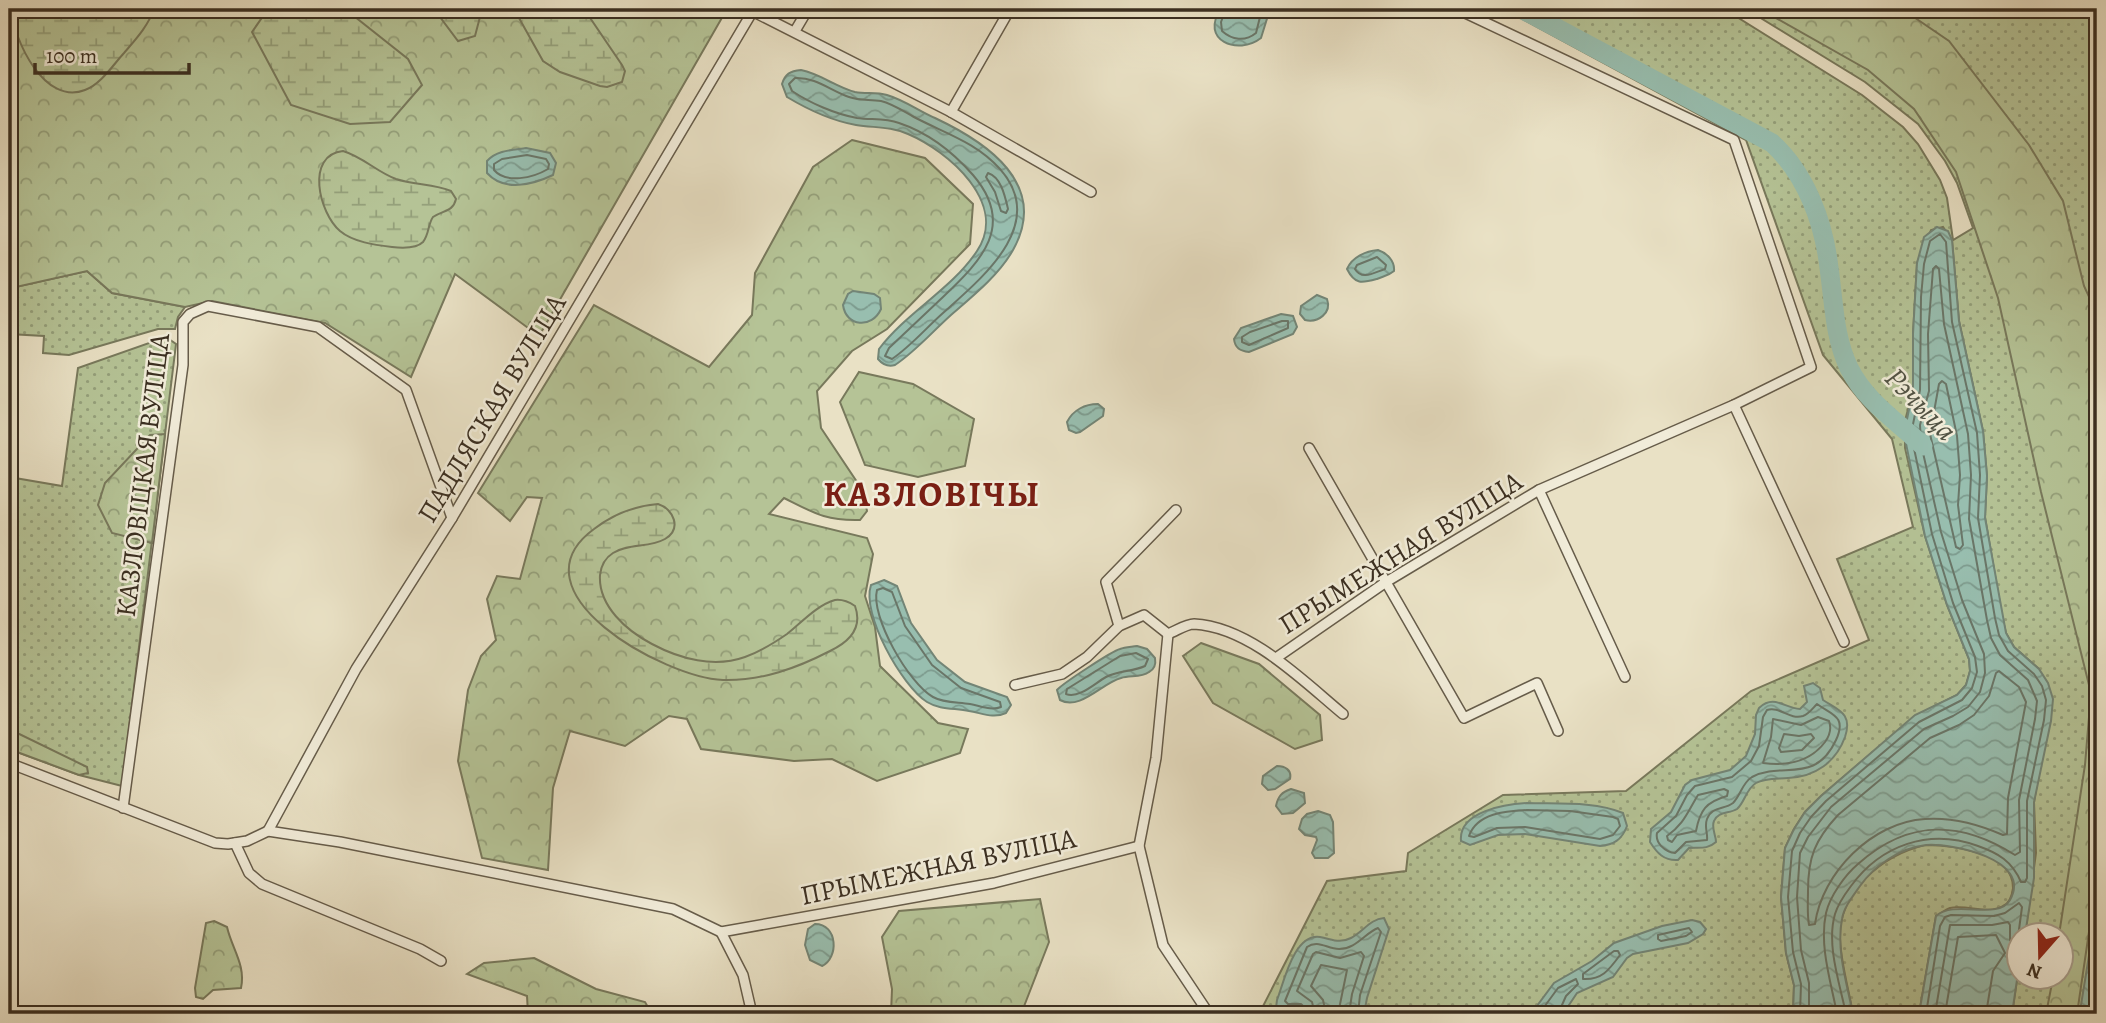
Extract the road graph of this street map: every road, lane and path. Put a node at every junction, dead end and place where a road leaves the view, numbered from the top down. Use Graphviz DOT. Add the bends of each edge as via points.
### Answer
graph roads {
  1 [pos="808,9"];
  2 [pos="1010,9"];
  3 [pos="753,10"];
  4 [pos="1459,10"];
  5 [pos="795,31"];
  6 [pos="951,112"];
  7 [pos="1091,192"];
  8 [pos="1734,405"];
  9 [pos="1309,448"];
  10 [pos="1539,490"];
  11 [pos="1176,510"];
  12 [pos="452,518"];
  13 [pos="1386,582"];
  14 [pos="1119,626"];
  15 [pos="1168,634"];
  16 [pos="1844,642"];
  17 [pos="1276,658"];
  18 [pos="1625,677"];
  19 [pos="1015,685"];
  20 [pos="1343,714"];
  21 [pos="1558,731"];
  22 [pos="9,763"];
  23 [pos="123,808"];
  24 [pos="268,831"];
  25 [pos="235,843"];
  26 [pos="1139,846"];
  27 [pos="721,932"];
  28 [pos="441,961"];
  29 [pos="752,1014"];
  30 [pos="1209,1014"];
  1 -- 5 [label="street"];
  2 -- 6 [label="street"];
  3 -- 5 [label="street"];
  3 -- 12 [label="street, ПАДЛЯСКАЯ ВУЛІЦА"];
  4 -- 8 [label="street, ПРЫМЕЖНАЯ ВУЛІЦА" via="1734,140 1811,367"];
  5 -- 6 [label="street"];
  6 -- 7 [label="street"];
  8 -- 10 [label="street, ПРЫМЕЖНАЯ ВУЛІЦА"];
  8 -- 16 [label="street"];
  9 -- 13 [label="street"];
  10 -- 13 [label="street, ПРЫМЕЖНАЯ ВУЛІЦА"];
  10 -- 18 [label="street"];
  11 -- 14 [label="street" via="1105,582"];
  12 -- 23 [label="street, КАЗЛОВІЦКАЯ ВУЛІЦА" via="406,390 318,327 208,306 190,314 183,322 183,365"];
  12 -- 24 [label="street, ПАДЛЯСКАЯ ВУЛІЦА" via="356,669"];
  13 -- 17 [label="street, ПРЫМЕЖНАЯ ВУЛІЦА"];
  13 -- 21 [label="street" via="1464,718 1537,683"];
  14 -- 15 [label="street" via="1144,615"];
  14 -- 19 [label="street" via="1062,674"];
  15 -- 17 [label="street, ПРЫМЕЖНАЯ ВУЛІЦА" via="1192,624 1237,634"];
  15 -- 26 [label="street" via="1156,758"];
  17 -- 20 [label="street"];
  22 -- 23 [label="street"];
  23 -- 25 [label="street" via="215,843"];
  24 -- 25 [label="street"];
  24 -- 27 [label="street" via="673,909"];
  25 -- 28 [label="street" via="249,873 262,884"];
  26 -- 27 [label="street, ПРЫМЕЖНАЯ ВУЛІЦА" via="994,883"];
  26 -- 30 [label="street" via="1163,945"];
  27 -- 29 [label="street" via="743,975"];
}
